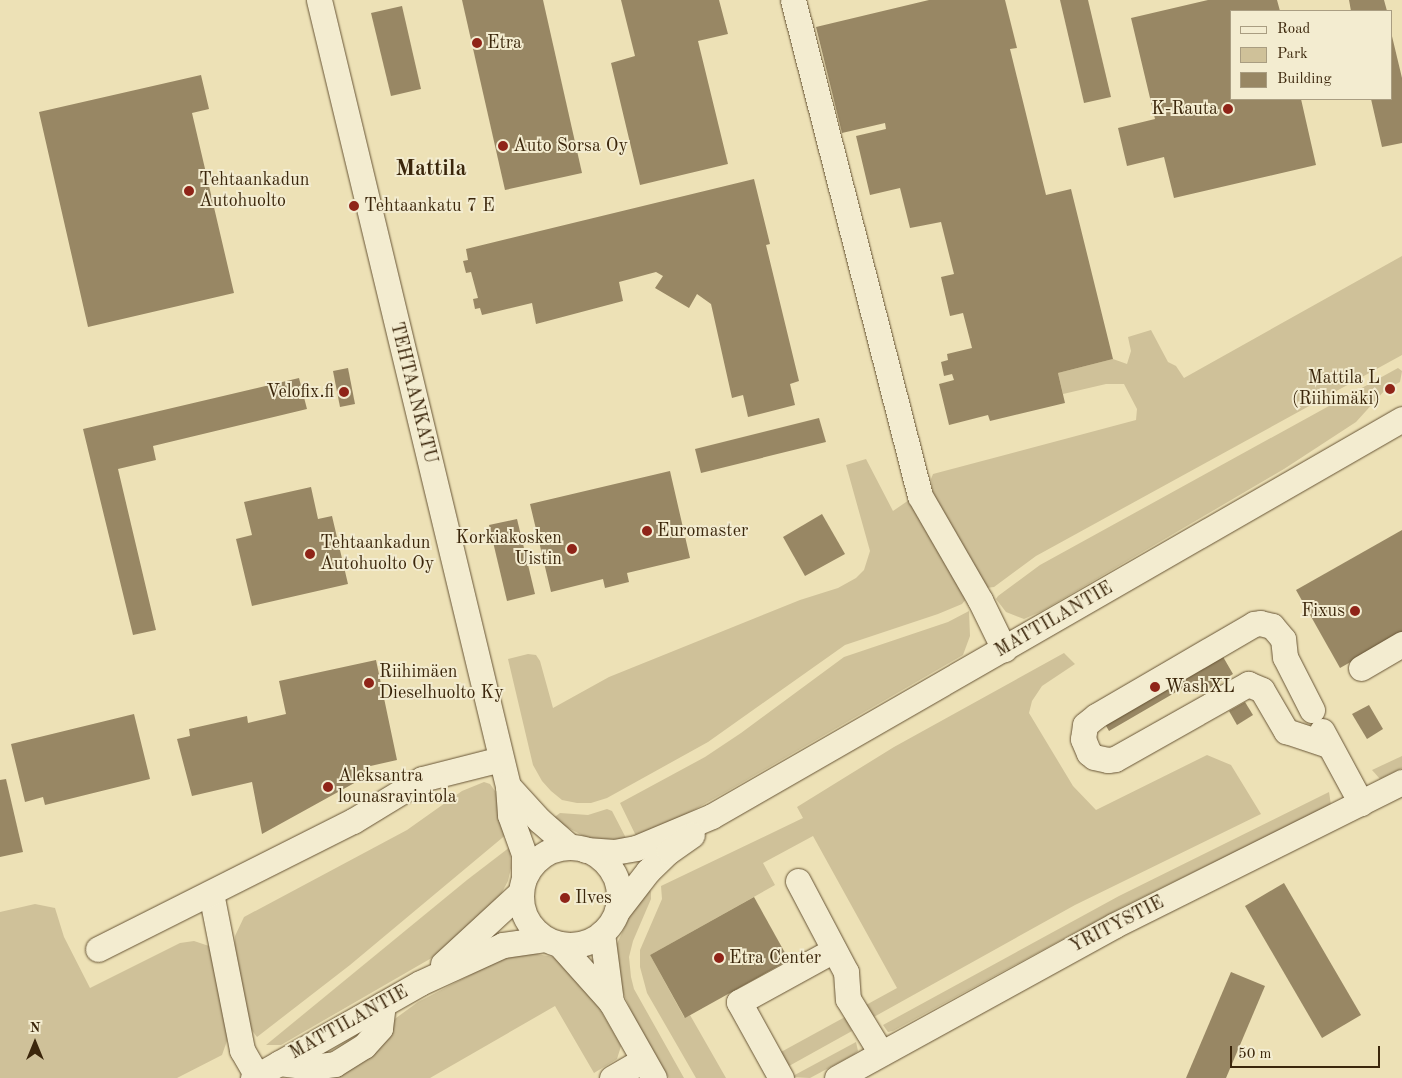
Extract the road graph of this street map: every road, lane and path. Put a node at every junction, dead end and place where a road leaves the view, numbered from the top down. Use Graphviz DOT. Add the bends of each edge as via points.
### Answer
graph roads {
  1 [pos="319,0"];
  2 [pos="793,0"];
  3 [pos="1400,419"];
  4 [pos="1402,644"];
  5 [pos="1004,649"];
  6 [pos="1361,668"];
  7 [pos="1328,745"];
  8 [pos="501,759"];
  9 [pos="1402,782"];
  10 [pos="508,786"];
  11 [pos="1361,803"];
  12 [pos="712,816"];
  13 [pos="578,848"];
  14 [pos="798,881"];
  15 [pos="522,885"];
  16 [pos="211,893"];
  17 [pos="617,911"];
  18 [pos="602,933"];
  19 [pos="552,941"];
  20 [pos="98,949"];
  21 [pos="834,950"];
  22 [pos="420,983"];
  23 [pos="611,1002"];
  24 [pos="881,1053"];
  25 [pos="648,1069"];
  26 [pos="255,1077"];
  27 [pos="612,1078"];
  28 [pos="781,1078"];
  29 [pos="837,1078"];
  1 -- 8 [label="street, TEHTAANKATU"];
  2 -- 5 [label="street" via="920,496 980,600"];
  3 -- 5 [label="street, MATTILANTIE"];
  4 -- 6 [label="street"];
  5 -- 12 [label="street, MATTILANTIE"];
  7 -- 7 [label="street" via="1286,731 1262,690 1254,684 1243,686 1115,759 1101,760 1089,753 1083,732 1090,720 1254,624 1266,623 1283,639 1286,657 1310,697"];
  7 -- 11 [label="street"];
  8 -- 10 [label="street, TEHTAANKATU"];
  8 -- 16 [label="street" via="422,779 353,821"];
  9 -- 11 [label="street, YRITYSTIE"];
  10 -- 13 [label="street, TEHTAANKATU" via="539,820"];
  10 -- 15 [label="street, TEHTAANKATU" via="510,815 524,854"];
  11 -- 24 [label="street, YRITYSTIE" via="1115,925"];
  12 -- 13 [label="street, MATTILANTIE" via="636,848 614,852"];
  12 -- 17 [label="street, MATTILANTIE" via="648,871"];
  13 -- 15 [label="street" via="555,849 542,856 532,866"];
  13 -- 17 [label="street" via="601,858 612,870 618,890"];
  14 -- 21 [label="street"];
  15 -- 19 [label="street" via="526,919 534,930"];
  15 -- 22 [label="street, MATTILANTIE" via="480,933"];
  16 -- 20 [label="street"];
  16 -- 26 [label="street" via="242,1050"];
  17 -- 18 [label="street"];
  18 -- 19 [label="street" via="574,945"];
  18 -- 23 [label="street"];
  19 -- 22 [label="street, MATTILANTIE" via="504,945"];
  19 -- 23 [label="street"];
  21 -- 24 [label="street" via="846,972 848,1000"];
  21 -- 28 [label="street" via="739,1002"];
  22 -- 26 [label="street, MATTILANTIE"];
  23 -- 25 [label="street"];
  24 -- 29 [label="street, YRITYSTIE"];
  25 -- 27 [label="street"];
}
